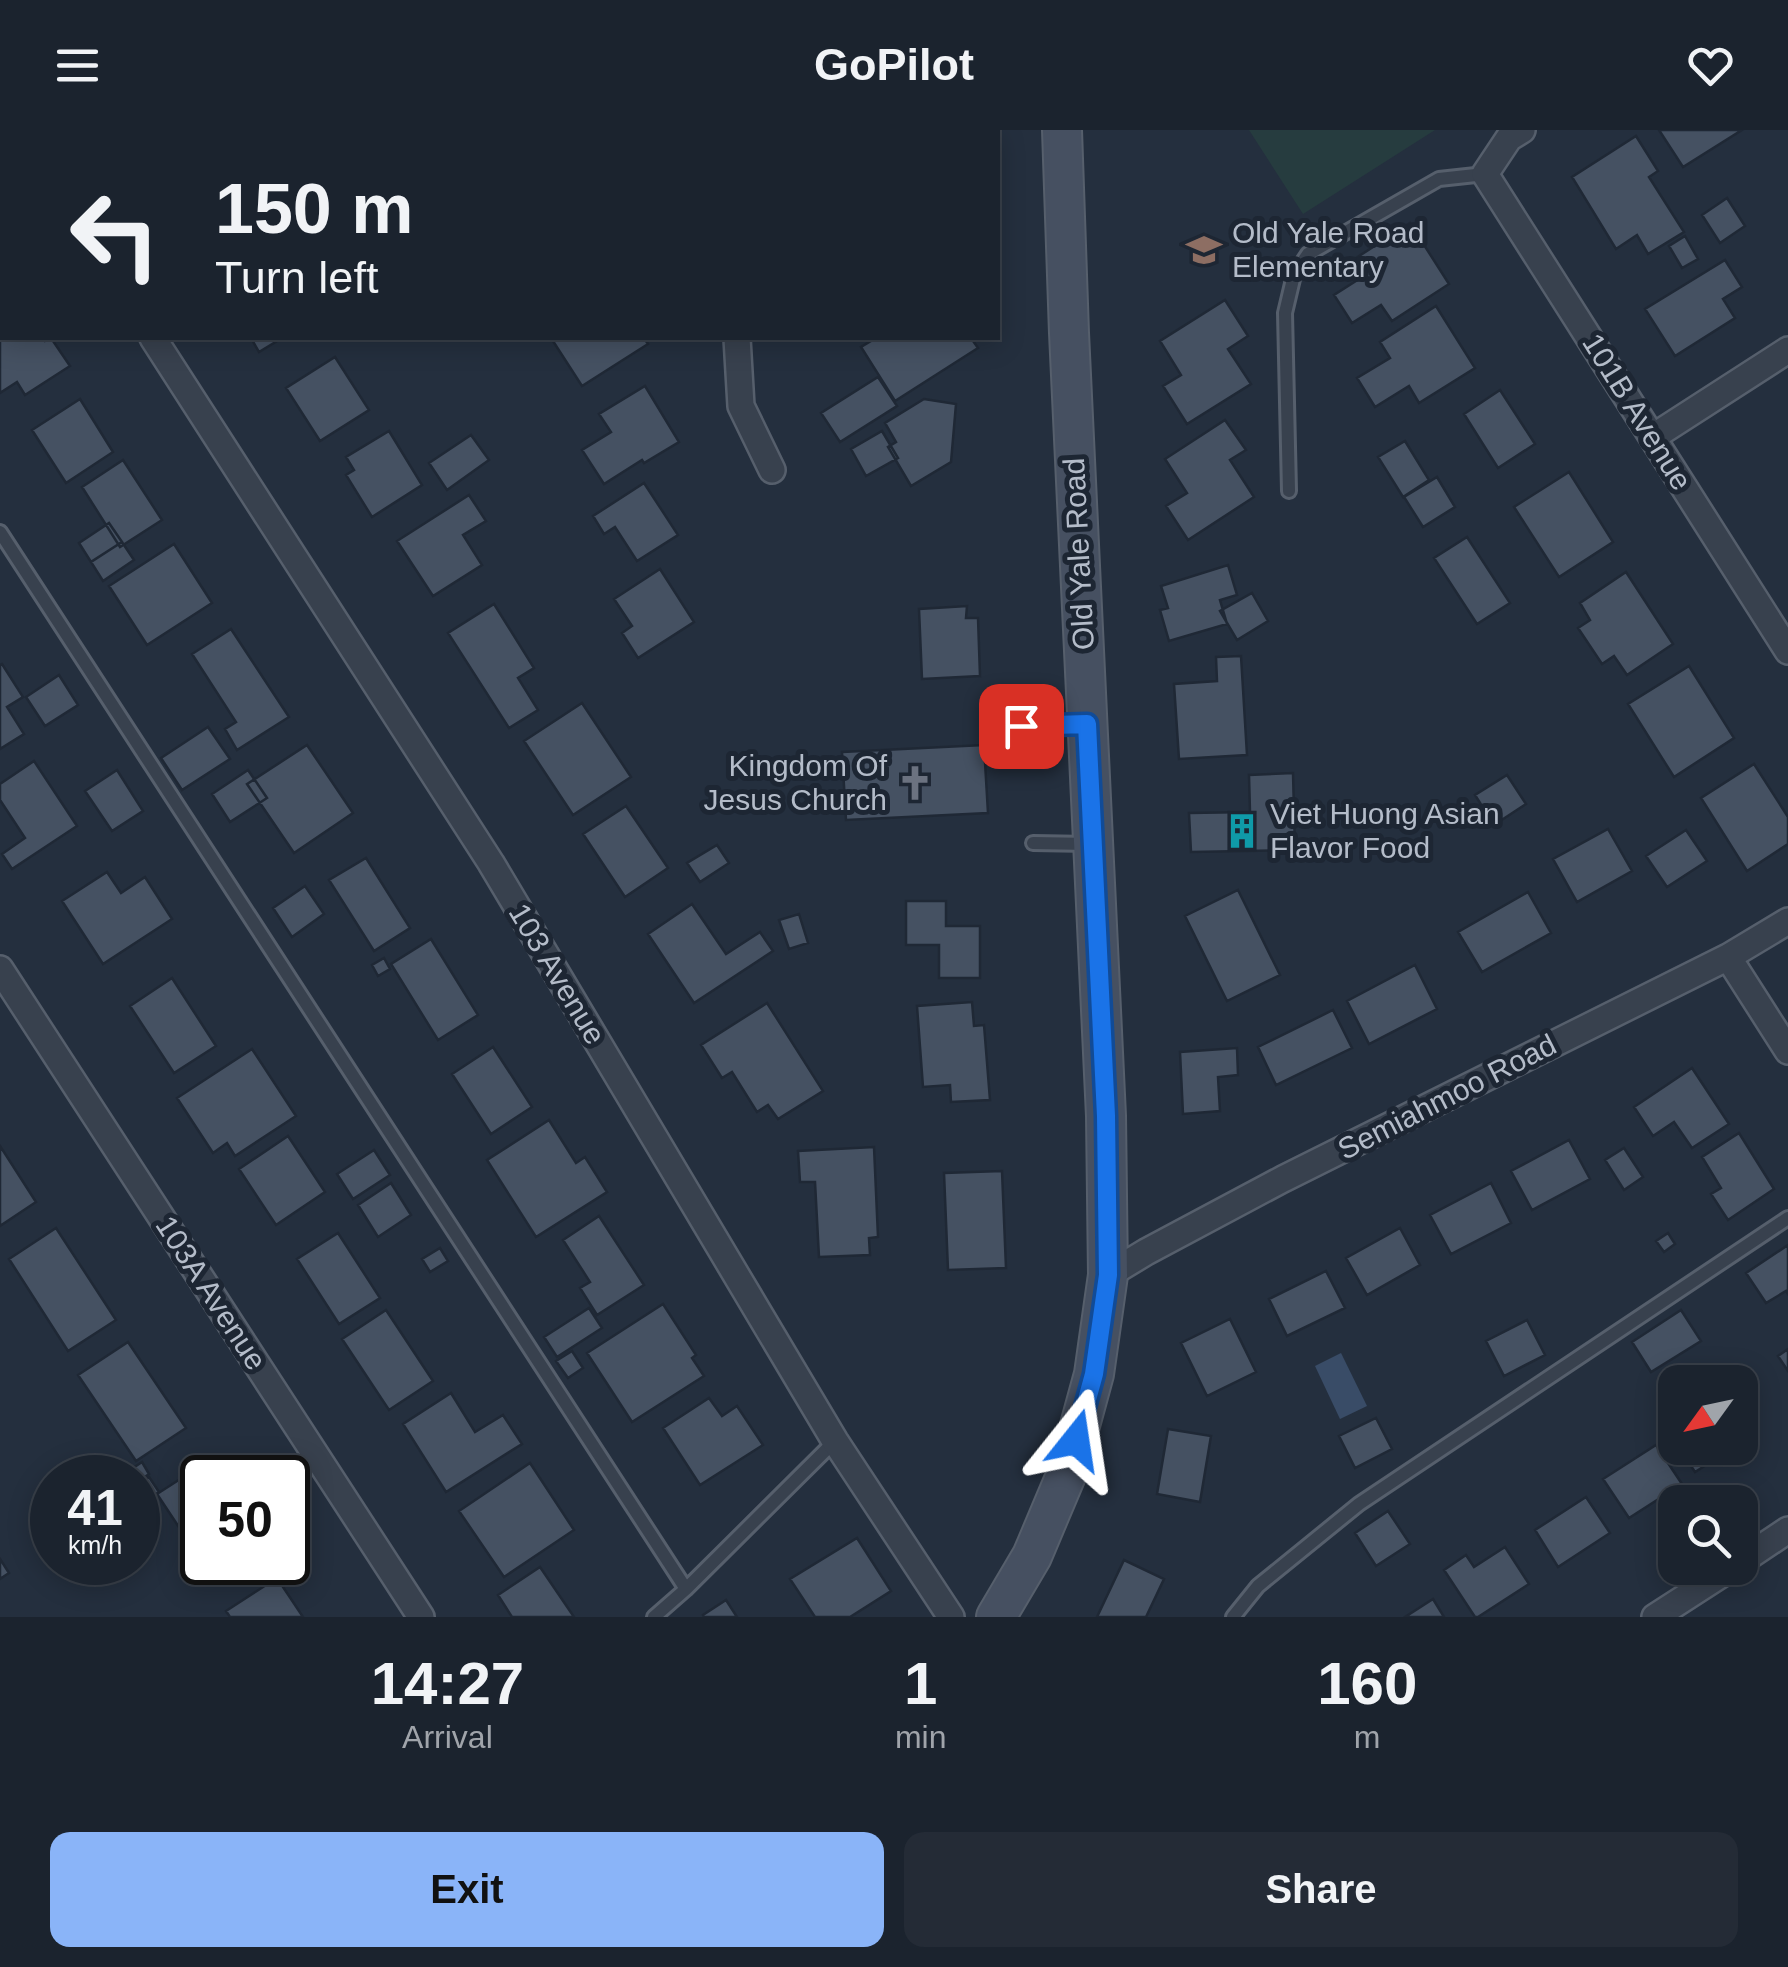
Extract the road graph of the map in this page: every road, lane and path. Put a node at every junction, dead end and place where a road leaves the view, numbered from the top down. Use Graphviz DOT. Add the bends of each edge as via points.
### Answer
graph roads {
  1 [pos="1062,130"];
  2 [pos="1522,130"];
  3 [pos="1485,174"];
  4 [pos="154,340"];
  5 [pos="737,340"];
  6 [pos="1788,350"];
  7 [pos="1652,436"];
  8 [pos="772,470"];
  9 [pos="1289,490"];
  10 [pos="0,532"];
  11 [pos="1788,651"];
  12 [pos="1087,724"];
  13 [pos="1021,726"];
  14 [pos="1033,843"];
  15 [pos="1093,844"];
  16 [pos="1788,922"];
  17 [pos="1728,957"];
  18 [pos="0,969"];
  19 [pos="1788,1051"];
  20 [pos="1788,1218"];
  21 [pos="1108,1275"];
  22 [pos="835,1441"];
  23 [pos="1788,1530"];
  24 [pos="1758,1550"];
  25 [pos="1705,1585"];
  26 [pos="686,1589"];
  27 [pos="421,1617"];
  28 [pos="654,1617"];
  29 [pos="951,1617"];
  30 [pos="996,1617"];
  31 [pos="1233,1617"];
  32 [pos="1656,1617"];
  1 -- 12 [label="main road, Old Yale Road"];
  2 -- 3 [label="street"];
  3 -- 7 [label="street, 101B Avenue"];
  3 -- 9 [label="lane" via="1438,179 1308,254 1294,275 1285,314"];
  4 -- 22 [label="street, 103 Avenue" via="492,864"];
  5 -- 8 [label="street" via="741,406"];
  6 -- 7 [label="street"];
  7 -- 11 [label="street, 101B Avenue"];
  10 -- 26 [label="lane"];
  12 -- 13 [label="lane"];
  12 -- 15 [label="main road, Old Yale Road"];
  14 -- 15 [label="lane"];
  15 -- 21 [label="main road, Old Yale Road"];
  16 -- 17 [label="street, Semiahmoo Road"];
  17 -- 19 [label="street"];
  17 -- 21 [label="street, Semiahmoo Road" via="1283,1179"];
  18 -- 27 [label="street, 103A Avenue"];
  20 -- 31 [label="lane" via="1359,1504 1258,1586"];
  21 -- 30 [label="main road, Old Yale Road" via="1094,1374 1068,1473"];
  22 -- 26 [label="lane"];
  22 -- 29 [label="street, 103 Avenue"];
  23 -- 24 [label="street"];
  25 -- 32 [label="street"];
  26 -- 28 [label="lane"];
}
